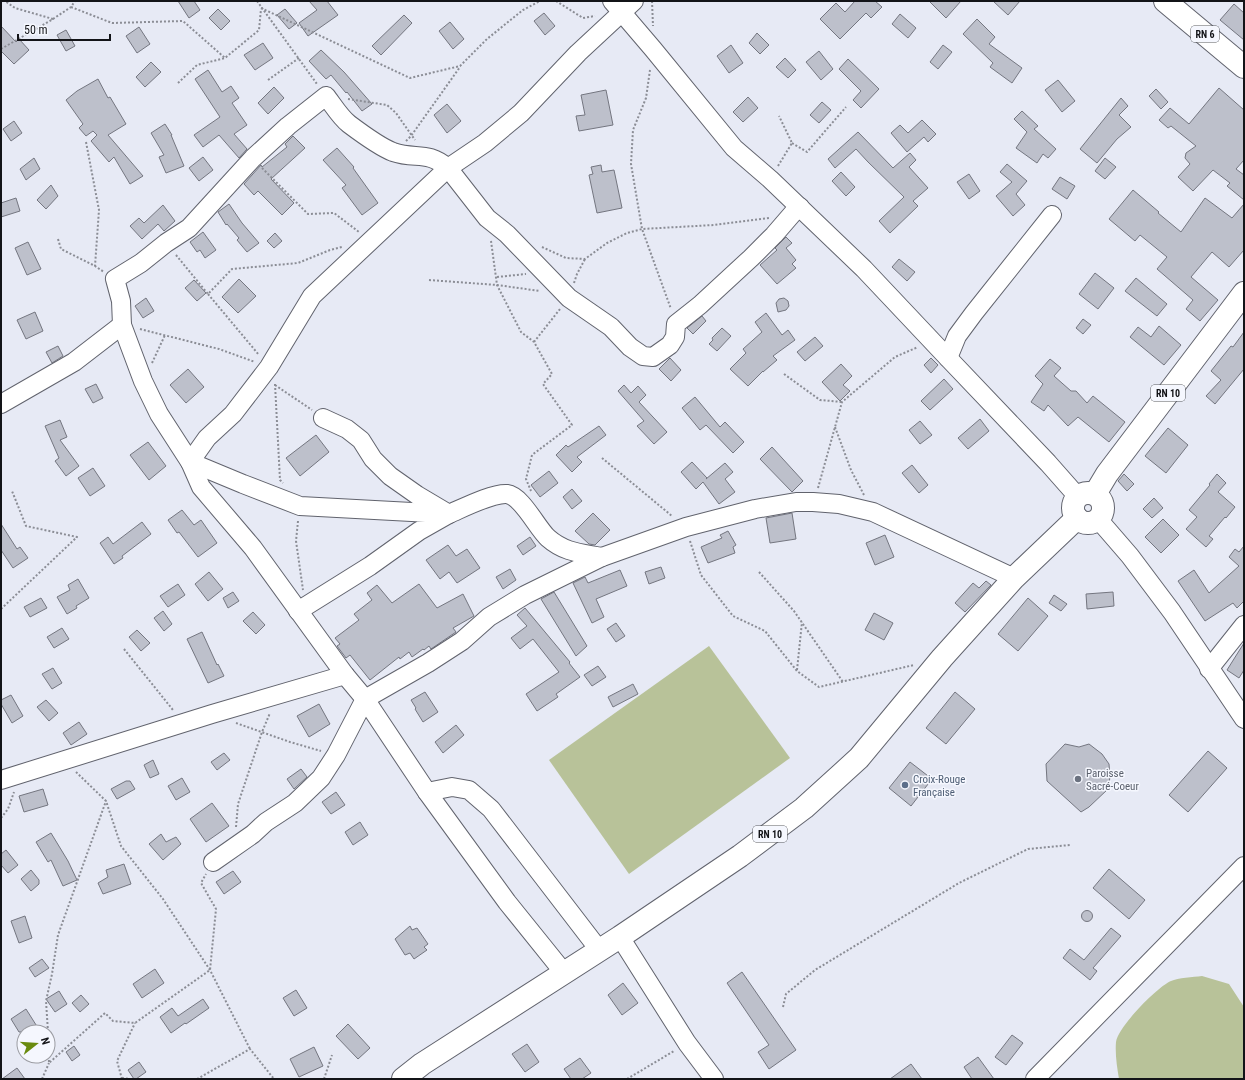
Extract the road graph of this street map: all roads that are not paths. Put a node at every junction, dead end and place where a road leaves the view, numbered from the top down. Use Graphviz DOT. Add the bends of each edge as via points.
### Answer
graph roads {
  1 [pos="1165,1"];
  2 [pos="622,5"];
  3 [pos="1244,67"];
  4 [pos="448,168"];
  5 [pos="796,210"];
  6 [pos="1052,215"];
  7 [pos="1244,293"];
  8 [pos="122,325"];
  9 [pos="948,358"];
  10 [pos="1,404"];
  11 [pos="323,418"];
  12 [pos="190,462"];
  13 [pos="1086,496"];
  14 [pos="449,514"];
  15 [pos="1077,518"];
  16 [pos="1098,519"];
  17 [pos="602,557"];
  18 [pos="1014,578"];
  19 [pos="302,609"];
  20 [pos="1244,625"];
  21 [pos="1209,669"];
  22 [pos="345,675"];
  23 [pos="365,699"];
  24 [pos="1244,720"];
  25 [pos="1,780"];
  26 [pos="428,792"];
  27 [pos="213,862"];
  28 [pos="1244,866"];
  29 [pos="620,938"];
  30 [pos="600,951"];
  31 [pos="565,974"];
  32 [pos="403,1079"];
  33 [pos="714,1079"];
  34 [pos="1035,1079"];
  1 -- 3 [label="main road, RN 6"];
  2 -- 4 [label="street" via="521,113 485,143"];
  2 -- 5 [label="street" via="734,148 770,179"];
  4 -- 5 [label="street" via="486,218 507,234 563,292 611,327 630,347 643,356 653,357 670,345 675,337 676,324 751,258"];
  4 -- 8 [label="street" via="429,156 393,152 376,142 348,123 326,96 252,158 189,228 115,280 121,301"];
  4 -- 12 [label="street" via="312,296 269,367 233,414 207,438"];
  5 -- 9 [label="street" via="864,269"];
  6 -- 9 [label="street" via="957,336"];
  7 -- 13 [label="main road, RN 10" via="1107,474"];
  8 -- 10 [label="street" via="74,362"];
  8 -- 12 [label="street" via="143,381 159,414"];
  9 -- 13 [label="street" via="1048,462"];
  11 -- 14 [label="street" via="347,429 361,440 390,476"];
  12 -- 14 [label="street" via="300,506"];
  12 -- 19 [label="street" via="201,487"];
  13 -- 15 [label="main road, RN 10" via="1074,502 1074,513"];
  13 -- 16 [label="main road" via="1100,498 1103,503 1104,509"];
  14 -- 17 [label="street" via="494,496 507,494 515,498 548,538 570,552"];
  14 -- 19 [label="street" via="419,531"];
  15 -- 16 [label="main road" via="1088,523"];
  15 -- 18 [label="main road, RN 10"];
  16 -- 21 [label="street" via="1130,556"];
  17 -- 18 [label="street" via="686,527 755,509 796,502 813,502 839,504 874,512"];
  17 -- 23 [label="street" via="525,595 489,617 462,641"];
  18 -- 29 [label="main road, RN 10" via="942,658 858,758 804,808 740,856"];
  19 -- 22 [label="street"];
  20 -- 21 [label="street"];
  21 -- 24 [label="street"];
  22 -- 23 [label="street"];
  22 -- 25 [label="street"];
  23 -- 26 [label="street"];
  23 -- 27 [label="street" via="321,778 295,803"];
  26 -- 30 [label="street" via="452,786 469,790 491,809"];
  26 -- 31 [label="street" via="507,902"];
  28 -- 34 [label="street"];
  29 -- 30 [label="main road, RN 10"];
  29 -- 33 [label="street" via="687,1043"];
  30 -- 31 [label="main road, RN 10"];
  31 -- 32 [label="main road, RN 10" via="422,1064"];
}
